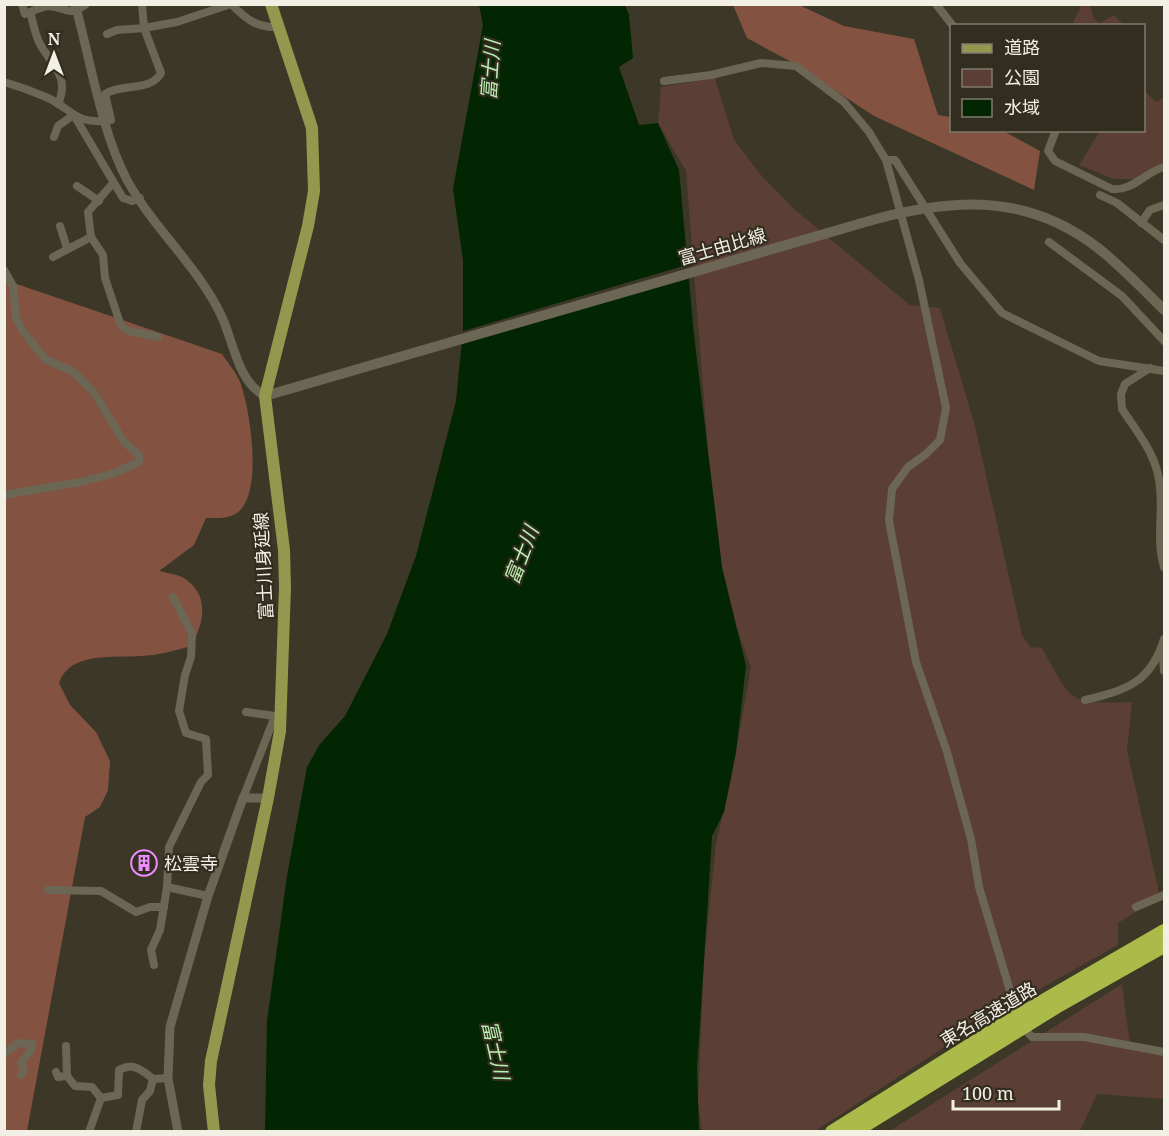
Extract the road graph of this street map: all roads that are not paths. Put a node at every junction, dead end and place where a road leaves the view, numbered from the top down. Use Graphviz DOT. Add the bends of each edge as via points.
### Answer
graph roads {
  1 [pos="22,4"];
  2 [pos="86,4"];
  3 [pos="142,4"];
  4 [pos="231,4"];
  5 [pos="271,4"];
  6 [pos="936,4"];
  7 [pos="76,8"];
  8 [pos="25,14"];
  9 [pos="951,24"];
  10 [pos="279,27"];
  11 [pos="144,28"];
  12 [pos="107,34"];
  13 [pos="664,81"];
  14 [pos="4,82"];
  15 [pos="58,104"];
  16 [pos="74,116"];
  17 [pos="105,121"];
  18 [pos="1055,132"];
  19 [pos="54,137"];
  20 [pos="886,160"];
  21 [pos="1164,167"];
  22 [pos="113,183"];
  23 [pos="77,186"];
  24 [pos="1100,195"];
  25 [pos="140,198"];
  26 [pos="99,201"];
  27 [pos="1164,205"];
  28 [pos="1141,223"];
  29 [pos="60,226"];
  30 [pos="91,237"];
  31 [pos="1164,240"];
  32 [pos="1049,242"];
  33 [pos="67,248"];
  34 [pos="53,257"];
  35 [pos="4,270"];
  36 [pos="1164,310"];
  37 [pos="158,337"];
  38 [pos="1164,341"];
  39 [pos="1150,368"];
  40 [pos="1164,371"];
  41 [pos="265,396"];
  42 [pos="4,495"];
  43 [pos="1164,567"];
  44 [pos="173,597"];
  45 [pos="1163,643"];
  46 [pos="1164,671"];
  47 [pos="1085,700"];
  48 [pos="246,712"];
  49 [pos="243,798"];
  50 [pos="268,798"];
  51 [pos="167,887"];
  52 [pos="48,890"];
  53 [pos="1164,895"];
  54 [pos="208,896"];
  55 [pos="1136,906"];
  56 [pos="164,907"];
  57 [pos="1164,931"];
  58 [pos="1164,946"];
  59 [pos="1140,952"];
  60 [pos="154,965"];
  61 [pos="66,1046"];
  62 [pos="1164,1052"];
  63 [pos="4,1054"];
  64 [pos="56,1072"];
  65 [pos="21,1075"];
  66 [pos="67,1077"];
  67 [pos="168,1078"];
  68 [pos="153,1079"];
  69 [pos="100,1098"];
  70 [pos="89,1131"];
  71 [pos="136,1131"];
  72 [pos="178,1131"];
  73 [pos="214,1131"];
  74 [pos="832,1131"];
  75 [pos="855,1131"];
  1 -- 8 [label="street"];
  2 -- 7 [label="street"];
  3 -- 11 [label="street"];
  4 -- 10 [label="street" via="261,28"];
  4 -- 11 [label="street"];
  5 -- 10 [label="main road, 富士川身延線"];
  6 -- 9 [label="street"];
  7 -- 15 [label="street" via="64,12 49,6 30,12 40,43 63,80 65,89"];
  7 -- 17 [label="street"];
  10 -- 41 [label="main road, 富士川身延線" via="312,128 314,191"];
  11 -- 12 [label="street"];
  11 -- 17 [label="street" via="161,73 158,79 137,87 113,89 105,94 111,120"];
  13 -- 20 [label="street" via="761,63 795,66 844,102"];
  14 -- 15 [label="street"];
  15 -- 16 [label="street"];
  16 -- 17 [label="street"];
  16 -- 19 [label="street" via="58,126"];
  16 -- 22 [label="street"];
  17 -- 25 [label="street" via="127,180"];
  18 -- 21 [label="street" via="1048,151 1055,161 1112,189 1129,186"];
  20 -- 39 [label="street" via="895,160 960,263 1002,313 1099,361"];
  20 -- 62 [label="street" via="921,291 946,408 940,440 908,467 892,489 889,521 916,662 958,792 979,887 1020,1024 1032,1037 1084,1037"];
  22 -- 25 [label="street" via="123,198"];
  22 -- 26 [label="street"];
  23 -- 26 [label="street"];
  24 -- 28 [label="street" via="1117,202"];
  25 -- 41 [label="street" via="202,282 221,315 244,375 253,389"];
  26 -- 30 [label="street" via="88,212"];
  27 -- 28 [label="street" via="1150,210"];
  28 -- 31 [label="street"];
  29 -- 33 [label="street"];
  30 -- 33 [label="street"];
  30 -- 37 [label="street" via="103,255 105,278 121,326"];
  32 -- 38 [label="street" via="1122,296"];
  33 -- 34 [label="street"];
  35 -- 42 [label="street" via="13,286 16,318 22,330 45,359 74,372 95,394 124,442 139,455 139,462 112,474"];
  36 -- 41 [label="main road, 富士由比線" via="1097,247 1075,232 1049,220 971,202 919,208"];
  39 -- 40 [label="street"];
  39 -- 43 [label="street" via="1125,384 1121,401 1122,409 1153,455 1158,472 1159,548"];
  41 -- 50 [label="main road, 富士川身延線" via="285,587 280,731"];
  44 -- 51 [label="street" via="192,634 179,711 186,733 206,740 208,775 169,847"];
  45 -- 46 [label="street"];
  45 -- 47 [label="street" via="1134,685"];
  48 -- 49 [label="street" via="275,716"];
  49 -- 50 [label="street"];
  49 -- 54 [label="street"];
  50 -- 73 [label="main road, 富士川身延線" via="211,1061 209,1085"];
  51 -- 54 [label="street"];
  51 -- 56 [label="street"];
  52 -- 56 [label="street" via="101,891 136,912"];
  53 -- 55 [label="street"];
  54 -- 67 [label="street" via="170,1027"];
  56 -- 60 [label="street" via="151,950"];
  57 -- 59 [label="highway, 東名高速道路"];
  58 -- 59 [label="highway, 東名高速道路"];
  59 -- 74 [label="highway, 東名高速道路" via="978,1040"];
  59 -- 75 [label="highway, 東名高速道路"];
  61 -- 66 [label="street"];
  63 -- 65 [label="street" via="18,1043 32,1044 21,1063"];
  64 -- 66 [label="street" via="58,1077"];
  66 -- 69 [label="street" via="75,1086 92,1087"];
  67 -- 68 [label="street"];
  67 -- 72 [label="street"];
  68 -- 69 [label="street" via="138,1067 124,1067 119,1070 118,1095"];
  68 -- 71 [label="street" via="142,1100"];
  69 -- 70 [label="street"];
}
